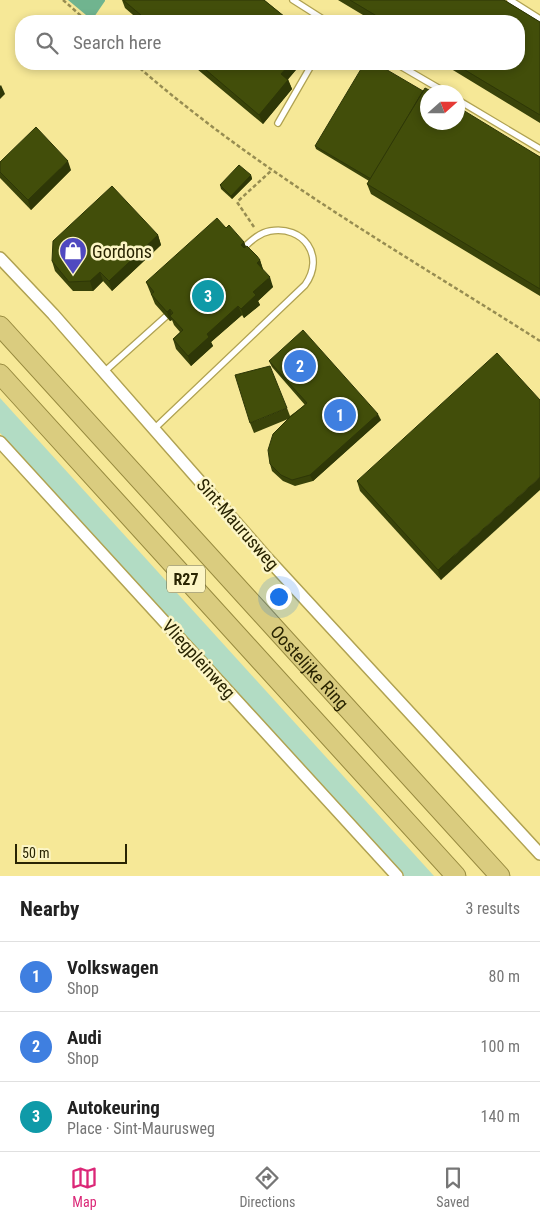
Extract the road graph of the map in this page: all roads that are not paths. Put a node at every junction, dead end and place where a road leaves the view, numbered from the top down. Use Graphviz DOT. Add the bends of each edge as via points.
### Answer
graph roads {
  1 [pos="293,0"];
  2 [pos="510,0"];
  3 [pos="317,15"];
  4 [pos="540,19"];
  5 [pos="309,70"];
  6 [pos="407,70"];
  7 [pos="433,85"];
  8 [pos="465,104"];
  9 [pos="278,123"];
  10 [pos="540,149"];
  11 [pos="237,254"];
  12 [pos="0,258"];
  13 [pos="180,304"];
  14 [pos="0,326"];
  15 [pos="104,372"];
  16 [pos="0,374"];
  17 [pos="154,429"];
  18 [pos="0,442"];
  19 [pos="540,854"];
  20 [pos="397,876"];
  21 [pos="456,876"];
  22 [pos="500,876"];
  1 -- 3 [label="lane"];
  2 -- 4 [label="lane"];
  5 -- 9 [label="lane"];
  6 -- 7 [label="lane"];
  8 -- 10 [label="lane"];
  11 -- 17 [label="lane" via="259,235 283,231 308,245 314,256 314,269 310,277"];
  12 -- 15 [label="street, Sint-Maurusweg"];
  13 -- 15 [label="lane"];
  14 -- 22 [label="highway, Oostelijke Ring / R27"];
  15 -- 17 [label="street, Sint-Maurusweg"];
  16 -- 21 [label="highway, Oostelijke Ring / R27"];
  17 -- 19 [label="street, Sint-Maurusweg" via="268,559"];
  18 -- 20 [label="street, Vliegpleinweg"];
}
